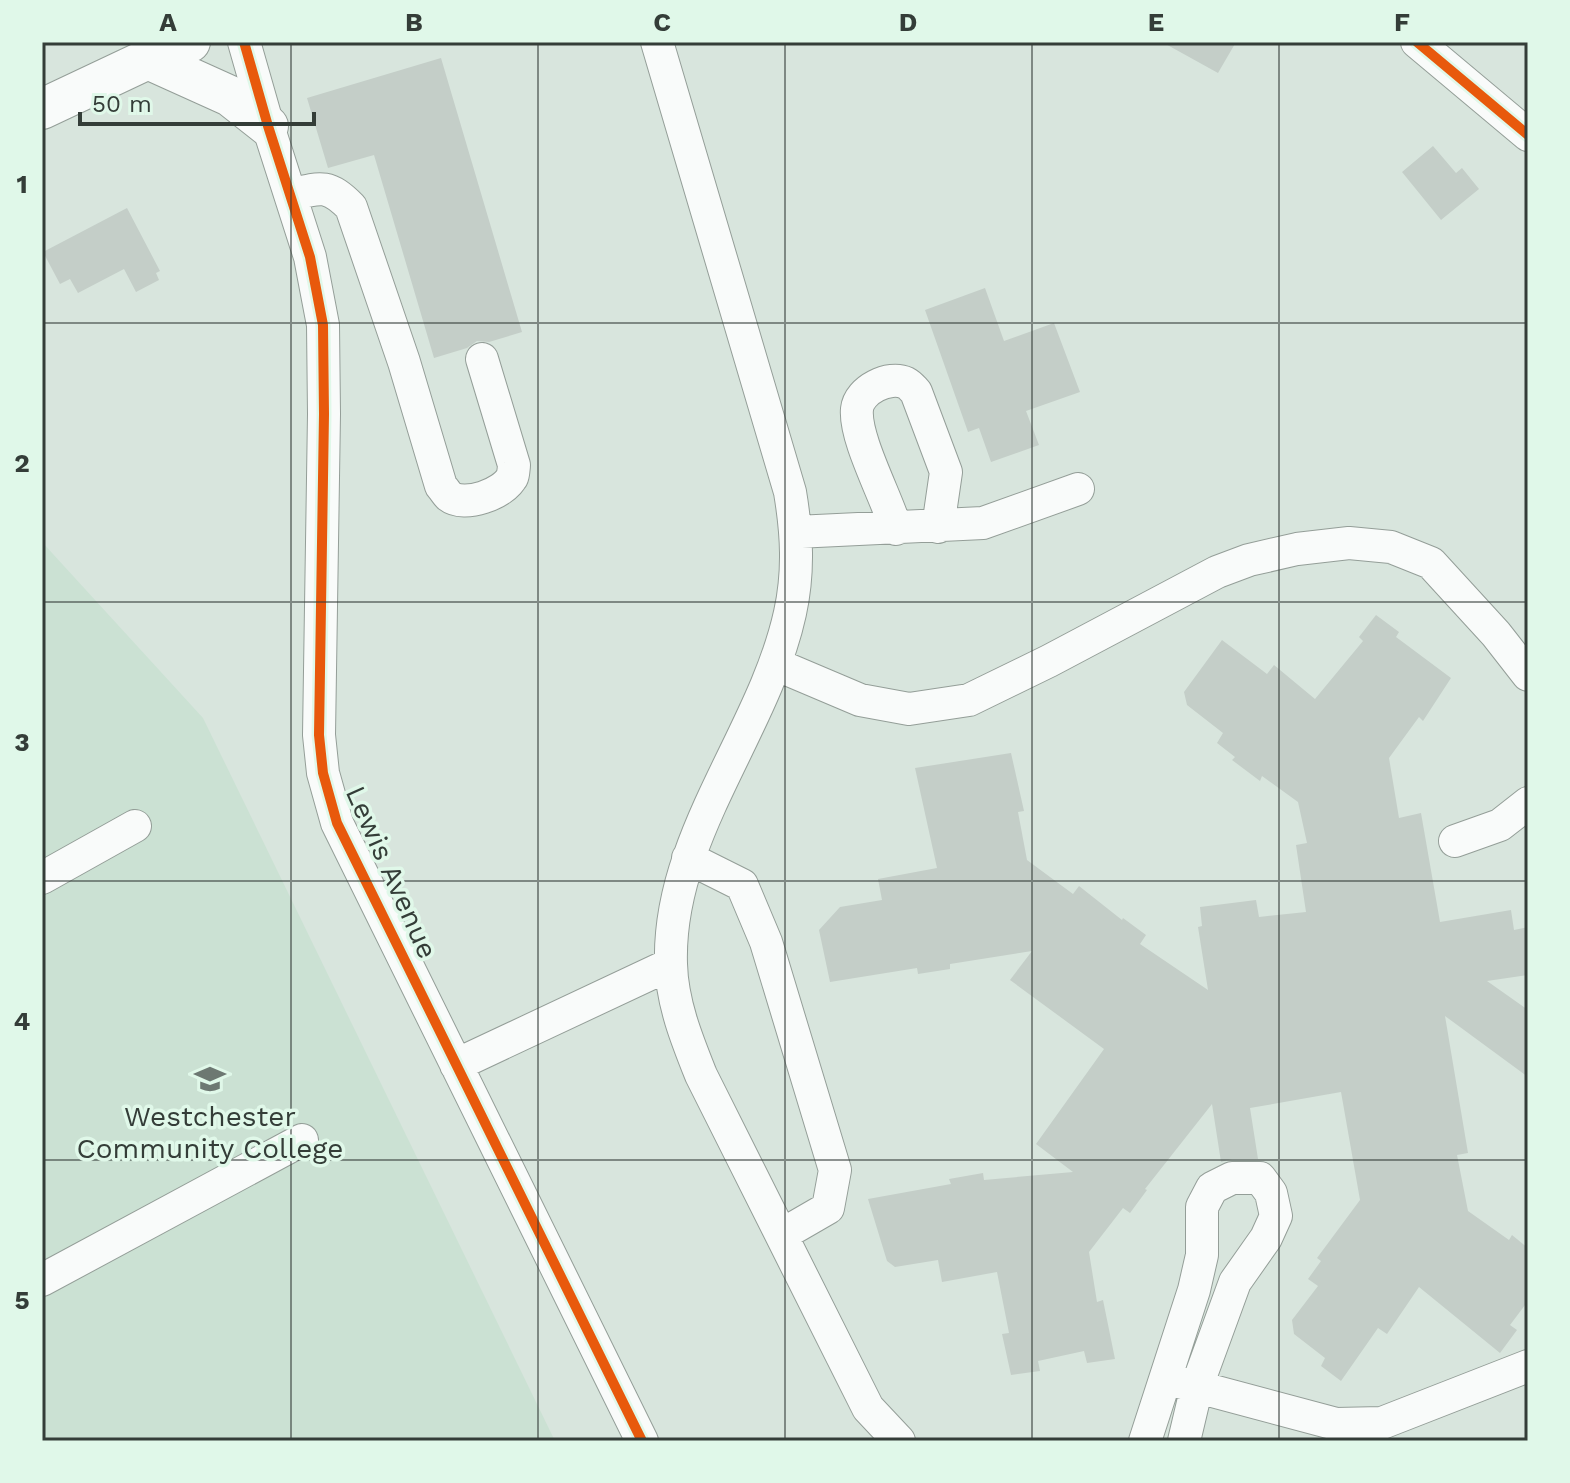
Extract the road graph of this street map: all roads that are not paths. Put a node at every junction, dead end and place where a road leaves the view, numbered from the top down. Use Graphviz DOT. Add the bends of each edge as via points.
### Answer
graph roads {
  1 [pos="190,42"];
  2 [pos="244,42"];
  3 [pos="657,42"];
  4 [pos="1417,42"];
  5 [pos="148,59"];
  6 [pos="42,109"];
  7 [pos="268,126"];
  8 [pos="1528,135"];
  9 [pos="291,195"];
  10 [pos="482,359"];
  11 [pos="1078,489"];
  12 [pos="938,527"];
  13 [pos="896,529"];
  14 [pos="796,532"];
  15 [pos="775,664"];
  16 [pos="1528,675"];
  17 [pos="1528,803"];
  18 [pos="135,826"];
  19 [pos="1455,841"];
  20 [pos="688,858"];
  21 [pos="42,878"];
  22 [pos="671,964"];
  23 [pos="456,1065"];
  24 [pos="302,1140"];
  25 [pos="783,1234"];
  26 [pos="42,1280"];
  27 [pos="1528,1366"];
  28 [pos="1164,1379"];
  29 [pos="1197,1386"];
  30 [pos="642,1441"];
  31 [pos="899,1441"];
  32 [pos="1145,1441"];
  33 [pos="1184,1441"];
  1 -- 5 [label="main road"];
  2 -- 7 [label="street, Lewis Avenue"];
  3 -- 14 [label="street" via="790,492"];
  4 -- 8 [label="street"];
  5 -- 6 [label="main road"];
  5 -- 7 [label="main road" via="230,96"];
  7 -- 9 [label="street, Lewis Avenue"];
  9 -- 10 [label="street" via="316,189 336,192 351,207 441,486 462,501 503,488 514,465"];
  9 -- 23 [label="street, Lewis Avenue" via="323,325 323,773 337,823"];
  11 -- 12 [label="street" via="983,523"];
  12 -- 13 [label="street"];
  12 -- 13 [label="street" via="946,472 916,392 905,382 889,381 868,390 857,407 859,431"];
  13 -- 14 [label="street"];
  14 -- 15 [label="street" via="790,614"];
  15 -- 16 [label="street" via="860,700 909,709 969,700 1217,572 1297,549 1349,543 1391,547 1431,563"];
  15 -- 20 [label="street"];
  17 -- 19 [label="street" via="1500,825"];
  18 -- 21 [label="street"];
  20 -- 22 [label="street"];
  20 -- 25 [label="street" via="742,885 766,942 835,1170 828,1208"];
  22 -- 23 [label="street"];
  22 -- 25 [label="street" via="675,997 701,1075"];
  23 -- 30 [label="street, Lewis Avenue"];
  24 -- 26 [label="street"];
  25 -- 31 [label="street" via="868,1408"];
  27 -- 29 [label="street" via="1382,1423 1336,1424"];
  28 -- 29 [label="street"];
  28 -- 29 [label="street" via="1202,1255 1202,1207 1212,1188 1232,1178 1260,1178 1271,1193 1276,1216 1235,1282"];
  28 -- 32 [label="street"];
  29 -- 33 [label="street"];
}
